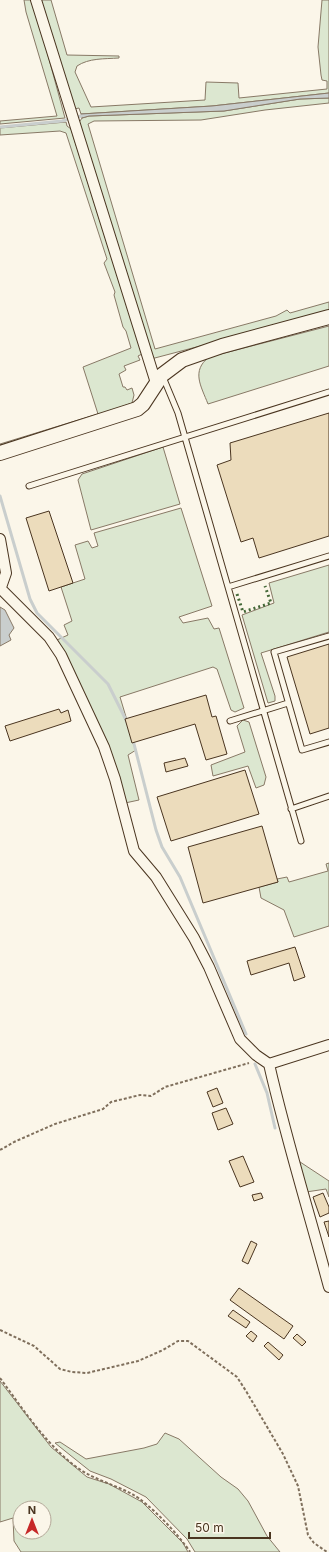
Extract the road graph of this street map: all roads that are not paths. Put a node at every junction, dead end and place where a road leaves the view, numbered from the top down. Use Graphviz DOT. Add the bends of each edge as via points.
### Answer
graph roads {
  1 [pos="36,0"];
  2 [pos="329,317"];
  3 [pos="159,379"];
  4 [pos="329,392"];
  5 [pos="185,437"];
  6 [pos="0,453"];
  7 [pos="29,486"];
  8 [pos="0,540"];
  9 [pos="329,556"];
  10 [pos="228,587"];
  11 [pos="1,590"];
  12 [pos="329,636"];
  13 [pos="288,703"];
  14 [pos="263,711"];
  15 [pos="230,721"];
  16 [pos="329,742"];
  17 [pos="329,796"];
  18 [pos="292,808"];
  19 [pos="301,841"];
  20 [pos="329,1045"];
  21 [pos="266,1062"];
  22 [pos="328,1287"];
  1 -- 3 [label="street"];
  2 -- 3 [label="street" via="193,355 173,365"];
  3 -- 5 [label="lane" via="178,413"];
  3 -- 6 [label="street" via="137,409"];
  4 -- 5 [label="lane"];
  5 -- 7 [label="lane"];
  5 -- 10 [label="lane"];
  8 -- 11 [label="street" via="6,573"];
  9 -- 10 [label="lane"];
  10 -- 14 [label="lane"];
  11 -- 21 [label="street" via="49,637 61,654 104,747 134,851 156,877 194,938 240,1039"];
  12 -- 13 [label="lane" via="274,652"];
  13 -- 14 [label="lane"];
  13 -- 16 [label="lane" via="302,750"];
  14 -- 15 [label="lane"];
  14 -- 18 [label="lane"];
  17 -- 18 [label="lane"];
  18 -- 19 [label="lane"];
  20 -- 21 [label="street"];
  21 -- 22 [label="street"];
}
